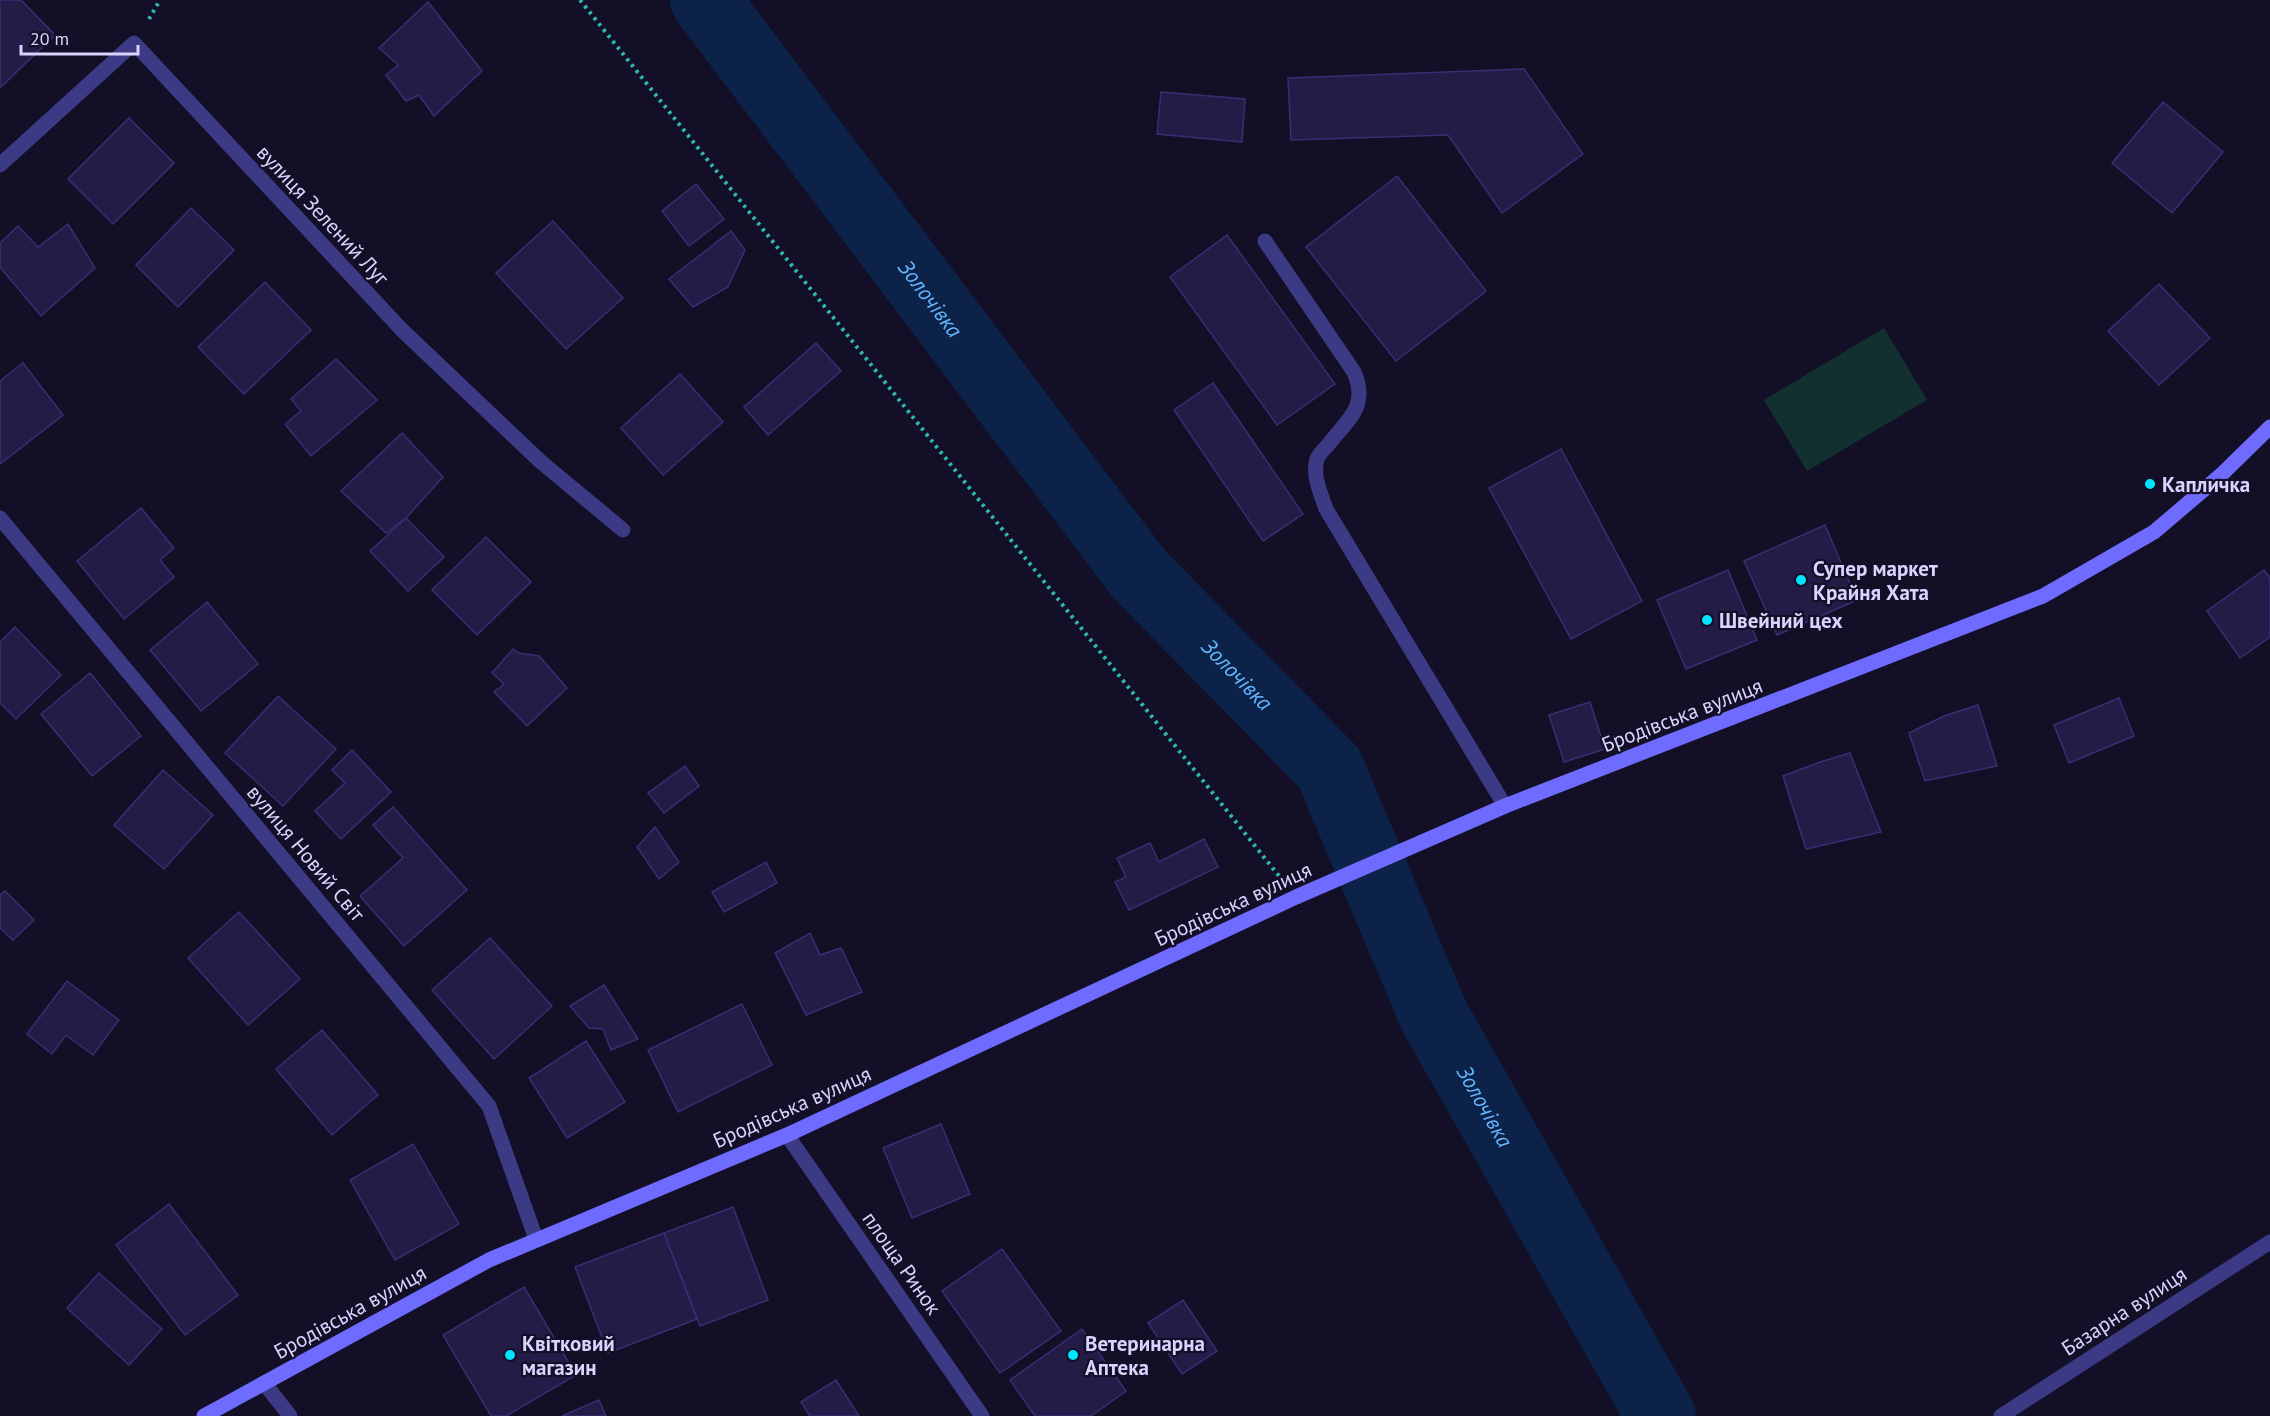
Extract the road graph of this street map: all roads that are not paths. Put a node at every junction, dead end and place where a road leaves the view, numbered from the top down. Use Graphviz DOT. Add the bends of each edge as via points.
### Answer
graph roads {
  1 [pos="0,165"];
  2 [pos="1265,241"];
  3 [pos="2270,427"];
  4 [pos="0,518"];
  5 [pos="623,530"];
  6 [pos="1505,806"];
  7 [pos="788,1134"];
  8 [pos="536,1239"];
  9 [pos="2270,1242"];
  10 [pos="264,1383"];
  11 [pos="204,1416"];
  12 [pos="290,1416"];
  13 [pos="982,1416"];
  14 [pos="2001,1416"];
  1 -- 5 [label="street, вулиця Зелений Луг" via="134,43 402,330 541,462"];
  2 -- 6 [label="street" via="1354,372 1360,387 1360,400 1353,413 1317,458 1316,474 1326,509"];
  3 -- 6 [label="street, Бродівська вулиця" via="2154,532 2043,596"];
  4 -- 8 [label="street, вулиця Новий Світ" via="489,1106"];
  6 -- 7 [label="street, Бродівська вулиця" via="1296,897"];
  7 -- 8 [label="street, Бродівська вулиця"];
  7 -- 13 [label="street, площа Ринок"];
  8 -- 10 [label="street, Бродівська вулиця" via="489,1260"];
  9 -- 14 [label="street, Базарна вулиця"];
  10 -- 11 [label="street, Бродівська вулиця"];
  10 -- 12 [label="street"];
}
